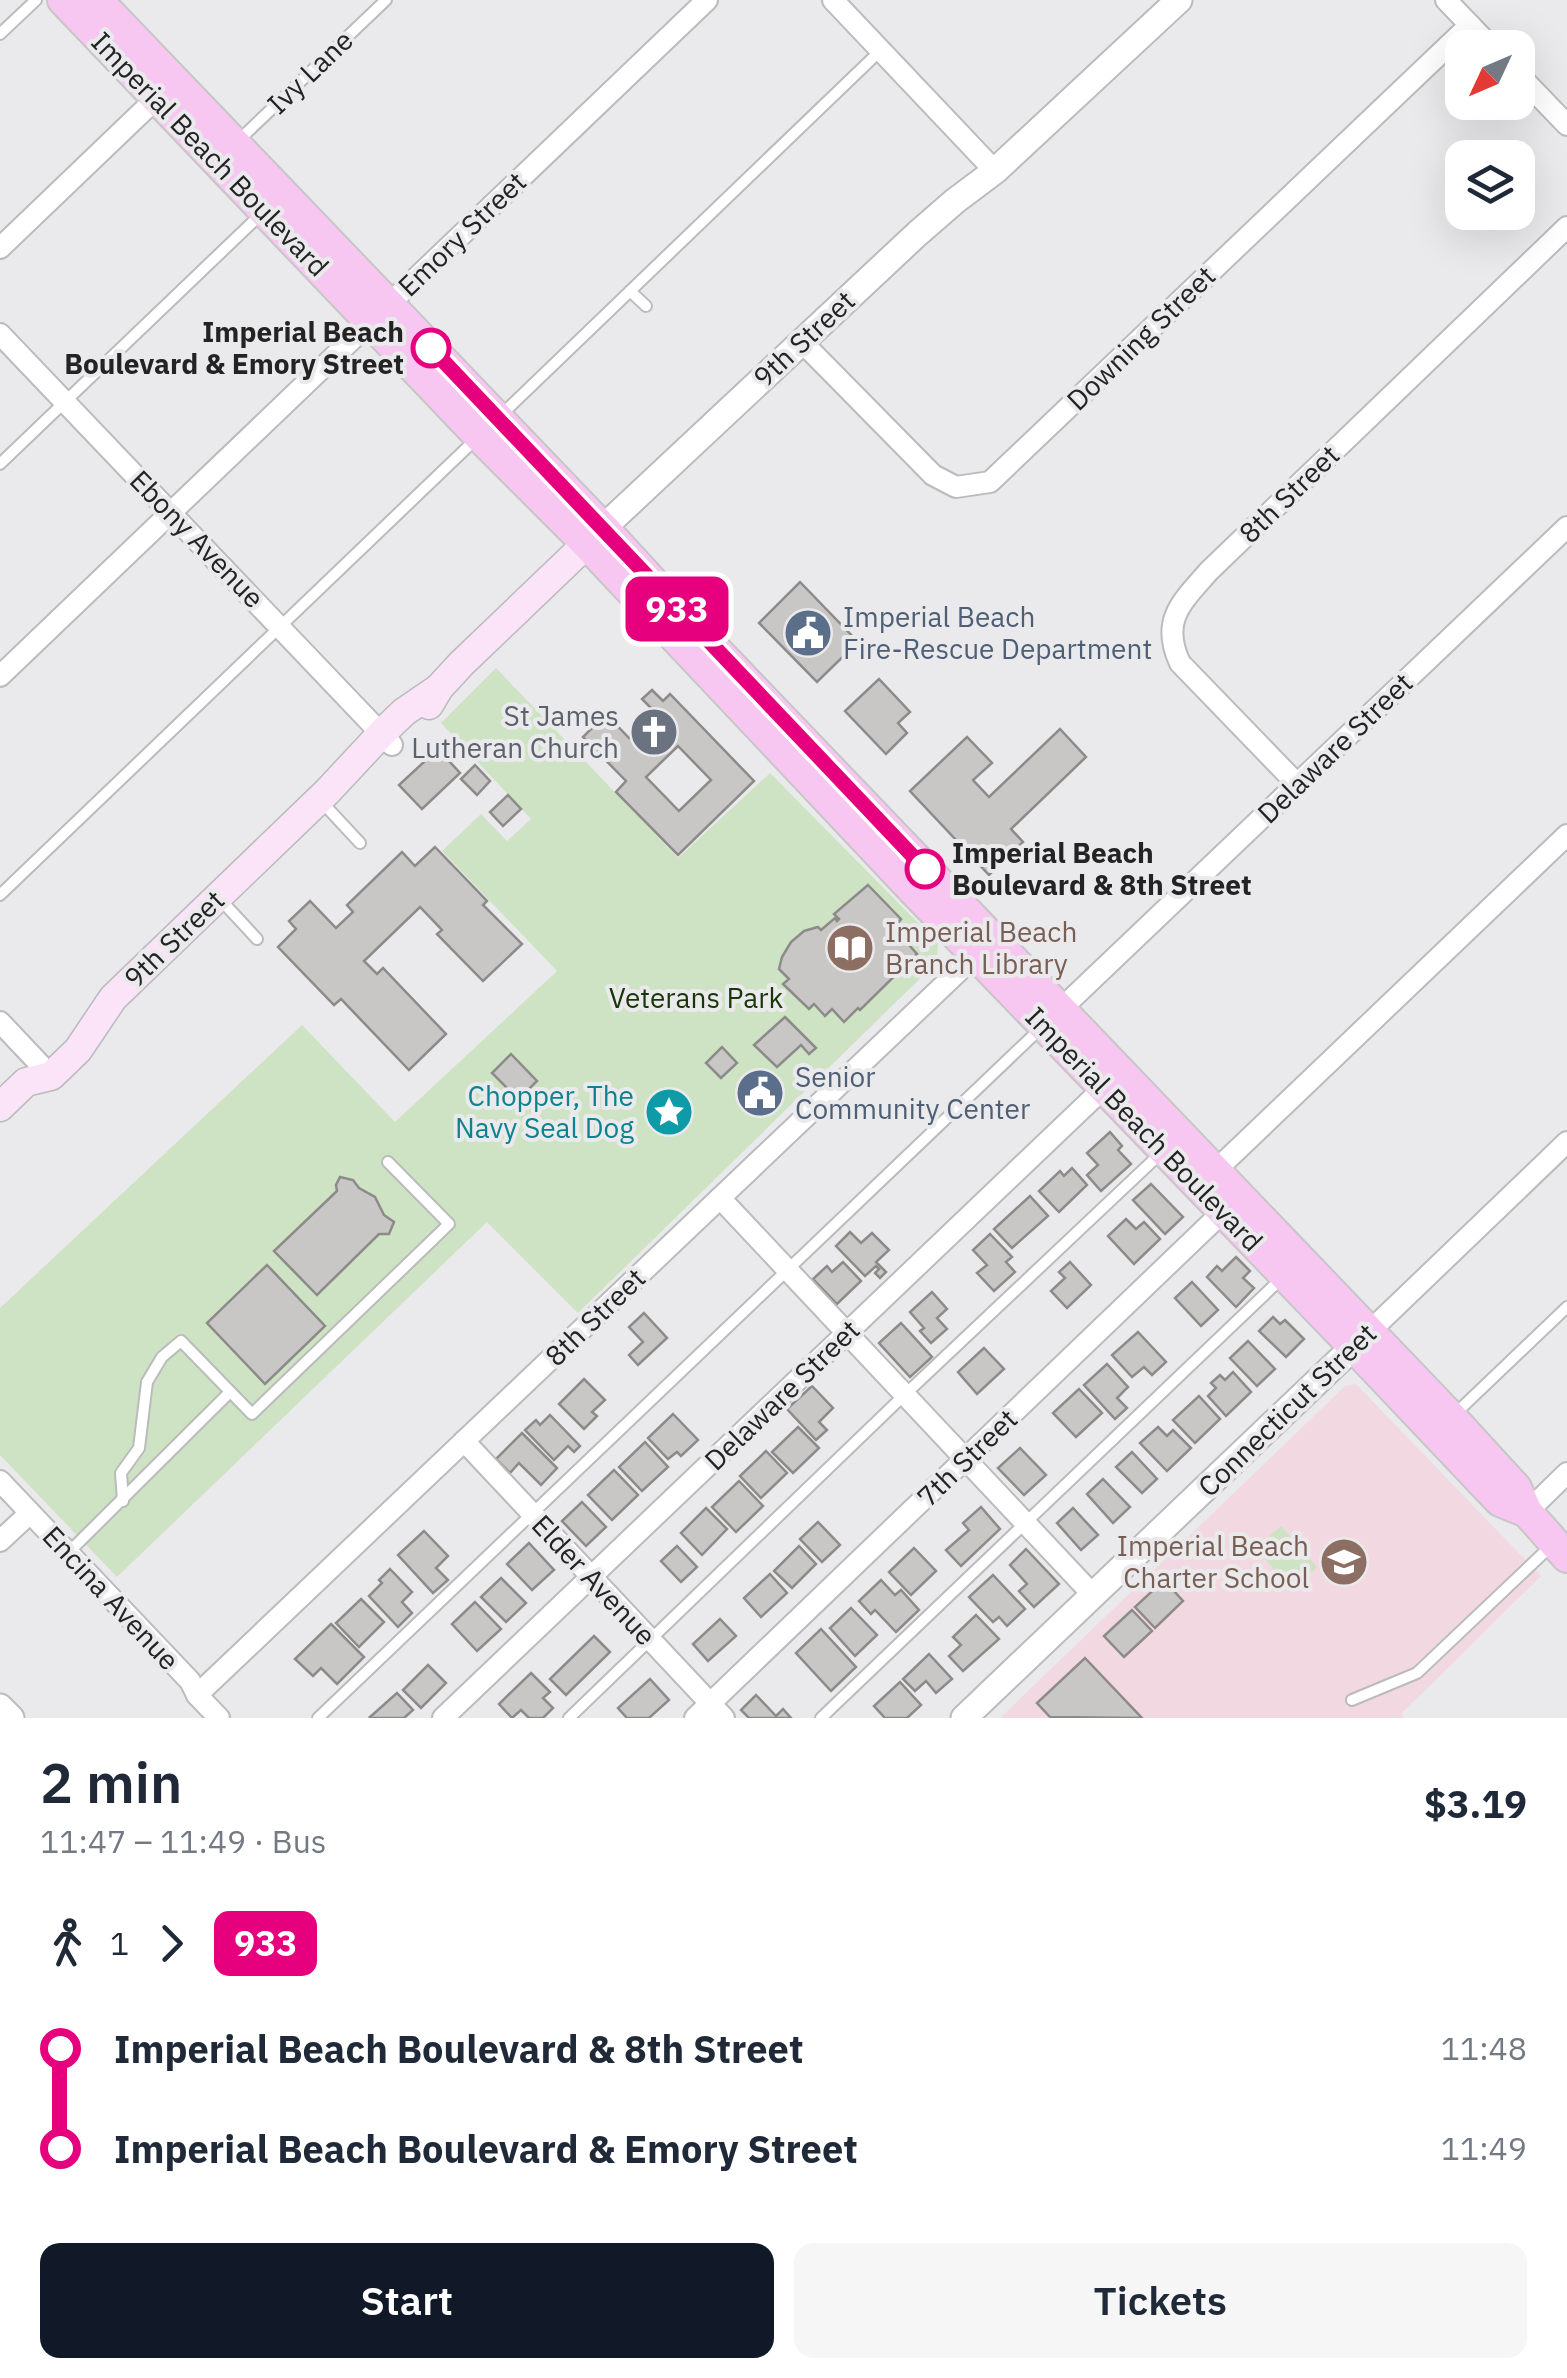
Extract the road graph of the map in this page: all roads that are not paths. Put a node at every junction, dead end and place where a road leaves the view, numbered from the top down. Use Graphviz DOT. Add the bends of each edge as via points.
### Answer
graph roads {
  1 [pos="36,0"];
  2 [pos="62,0"];
  3 [pos="97,0"];
  4 [pos="386,0"];
  5 [pos="707,0"];
  6 [pos="1179,0"];
  7 [pos="1446,0"];
  8 [pos="842,3"];
  9 [pos="1470,24"];
  10 [pos="1476,30"];
  11 [pos="0,34"];
  12 [pos="880,50"];
  13 [pos="166,89"];
  14 [pos="1535,92"];
  15 [pos="1567,125"];
  16 [pos="234,144"];
  17 [pos="995,171"];
  18 [pos="264,211"];
  19 [pos="1567,226"];
  20 [pos="0,248"];
  21 [pos="630,291"];
  22 [pos="646,306"];
  23 [pos="379,313"];
  24 [pos="0,334"];
  25 [pos="802,342"];
  26 [pos="64,401"];
  27 [pos="489,427"];
  28 [pos="0,464"];
  29 [pos="171,512"];
  30 [pos="1567,527"];
  31 [pos="594,536"];
  32 [pos="281,626"];
  33 [pos="0,676"];
  34 [pos="387,739"];
  35 [pos="1297,784"];
  36 [pos="320,800"];
  37 [pos="1567,835"];
  38 [pos="360,842"];
  39 [pos="0,895"];
  40 [pos="218,897"];
  41 [pos="257,940"];
  42 [pos="984,946"];
  43 [pos="1052,1017"];
  44 [pos="0,1022"];
  45 [pos="38,1073"];
  46 [pos="1112,1080"];
  47 [pos="0,1107"];
  48 [pos="1567,1142"];
  49 [pos="1164,1150"];
  50 [pos="388,1162"];
  51 [pos="1215,1171"];
  52 [pos="720,1198"];
  53 [pos="1230,1204"];
  54 [pos="786,1270"];
  55 [pos="1284,1275"];
  56 [pos="1567,1307"];
  57 [pos="846,1334"];
  58 [pos="1362,1340"];
  59 [pos="230,1392"];
  60 [pos="904,1395"];
  61 [pos="1451,1417"];
  62 [pos="464,1441"];
  63 [pos="965,1460"];
  64 [pos="1567,1474"];
  65 [pos="0,1481"];
  66 [pos="123,1500"];
  67 [pos="1526,1512"];
  68 [pos="30,1513"];
  69 [pos="531,1513"];
  70 [pos="1026,1522"];
  71 [pos="0,1542"];
  72 [pos="1560,1550"];
  73 [pos="68,1553"];
  74 [pos="591,1576"];
  75 [pos="1093,1595"];
  76 [pos="651,1640"];
  77 [pos="197,1695"];
  78 [pos="1352,1700"];
  79 [pos="0,1707"];
  80 [pos="710,1713"];
  81 [pos="11,1718"];
  82 [pos="219,1718"];
  83 [pos="318,1718"];
  84 [pos="443,1718"];
  85 [pos="569,1718"];
  86 [pos="821,1718"];
  87 [pos="964,1718"];
  1 -- 11 [label="lane"];
  2 -- 13 [label="main road, Imperial Beach Boulevard"];
  3 -- 13 [label="main road, Imperial Beach Boulevard"];
  4 -- 16 [label="lane, Ivy Lane"];
  5 -- 23 [label="street, Emory Street"];
  6 -- 17 [label="street, 9th Street"];
  7 -- 9 [label="street"];
  8 -- 12 [label="street"];
  9 -- 10 [label="street"];
  9 -- 25 [label="street, Downing Street" via="990,482 956,487 933,475"];
  12 -- 17 [label="street"];
  12 -- 21 [label="lane"];
  13 -- 16 [label="main road, Imperial Beach Boulevard"];
  13 -- 18 [label="main road, Imperial Beach Boulevard"];
  13 -- 20 [label="street"];
  14 -- 15 [label="street"];
  16 -- 23 [label="main road, Imperial Beach Boulevard"];
  17 -- 25 [label="street, 9th Street"];
  18 -- 23 [label="main road, Imperial Beach Boulevard"];
  18 -- 26 [label="lane"];
  19 -- 35 [label="street, 8th Street" via="1215,566 1174,616 1172,642 1180,663"];
  21 -- 22 [label="lane"];
  21 -- 27 [label="lane"];
  23 -- 27 [label="main road, Imperial Beach Boulevard"];
  23 -- 29 [label="street, Emory Street"];
  24 -- 26 [label="street, Ebony Avenue"];
  25 -- 31 [label="street, 9th Street"];
  26 -- 28 [label="lane"];
  26 -- 29 [label="street, Ebony Avenue"];
  27 -- 31 [label="main road, Imperial Beach Boulevard"];
  27 -- 32 [label="lane"];
  29 -- 32 [label="street, Ebony Avenue"];
  29 -- 33 [label="street, Emory Street"];
  30 -- 35 [label="street, Delaware Street"];
  31 -- 34 [label="main road, 9th Street" via="438,688 425,713"];
  31 -- 42 [label="main road, Imperial Beach Boulevard" via="706,640"];
  32 -- 34 [label="street, Ebony Avenue"];
  32 -- 39 [label="lane"];
  34 -- 36 [label="main road, 9th Street"];
  35 -- 43 [label="street, Delaware Street"];
  36 -- 38 [label="lane"];
  36 -- 40 [label="main road, 9th Street"];
  37 -- 51 [label="street"];
  40 -- 41 [label="lane"];
  40 -- 45 [label="main road, 9th Street" via="114,998 78,1050"];
  42 -- 43 [label="main road, Imperial Beach Boulevard"];
  42 -- 52 [label="street, 8th Street"];
  43 -- 46 [label="main road, Imperial Beach Boulevard"];
  43 -- 54 [label="lane"];
  44 -- 45 [label="street"];
  45 -- 47 [label="main road, 9th Street"];
  46 -- 49 [label="main road, Imperial Beach Boulevard"];
  46 -- 51 [label="main road, Imperial Beach Boulevard"];
  46 -- 57 [label="street, Delaware Street"];
  48 -- 58 [label="street, Connecticut Street"];
  49 -- 53 [label="main road, Imperial Beach Boulevard"];
  49 -- 60 [label="lane"];
  50 -- 59 [label="lane" via="449,1224 252,1414"];
  51 -- 53 [label="main road, Imperial Beach Boulevard"];
  52 -- 54 [label="street"];
  52 -- 62 [label="street, 8th Street"];
  53 -- 55 [label="main road, Imperial Beach Boulevard"];
  53 -- 58 [label="main road, Imperial Beach Boulevard"];
  53 -- 63 [label="street, 7th Street"];
  54 -- 57 [label="street"];
  54 -- 69 [label="lane"];
  55 -- 58 [label="main road, Imperial Beach Boulevard"];
  55 -- 70 [label="lane"];
  56 -- 61 [label="lane"];
  57 -- 60 [label="street"];
  57 -- 74 [label="street, Delaware Street"];
  58 -- 61 [label="main road, Imperial Beach Boulevard"];
  58 -- 67 [label="main road, Imperial Beach Boulevard" via="1500,1502"];
  58 -- 75 [label="street, Connecticut Street"];
  59 -- 66 [label="lane"];
  59 -- 66 [label="lane" via="181,1341 162,1358 146,1382 139,1448 121,1473"];
  60 -- 63 [label="street"];
  60 -- 76 [label="lane"];
  61 -- 67 [label="main road, Imperial Beach Boulevard" via="1516,1488"];
  62 -- 69 [label="street, Elder Avenue"];
  62 -- 77 [label="street, 8th Street"];
  63 -- 70 [label="street"];
  63 -- 80 [label="street, 7th Street"];
  64 -- 67 [label="street"];
  65 -- 68 [label="street, Encina Avenue"];
  66 -- 73 [label="lane"];
  67 -- 72 [label="main road, Imperial Beach Boulevard"];
  68 -- 71 [label="street"];
  68 -- 73 [label="street, Encina Avenue"];
  69 -- 74 [label="street, Elder Avenue"];
  69 -- 83 [label="lane"];
  70 -- 75 [label="street"];
  70 -- 86 [label="lane"];
  72 -- 78 [label="lane" via="1417,1673"];
  73 -- 77 [label="street, Encina Avenue"];
  74 -- 76 [label="street, Elder Avenue"];
  74 -- 84 [label="street, Delaware Street"];
  75 -- 87 [label="street, Connecticut Street"];
  76 -- 80 [label="street, Elder Avenue"];
  76 -- 85 [label="lane"];
  77 -- 82 [label="street, Encina Avenue"];
  79 -- 81 [label="street"];
}
